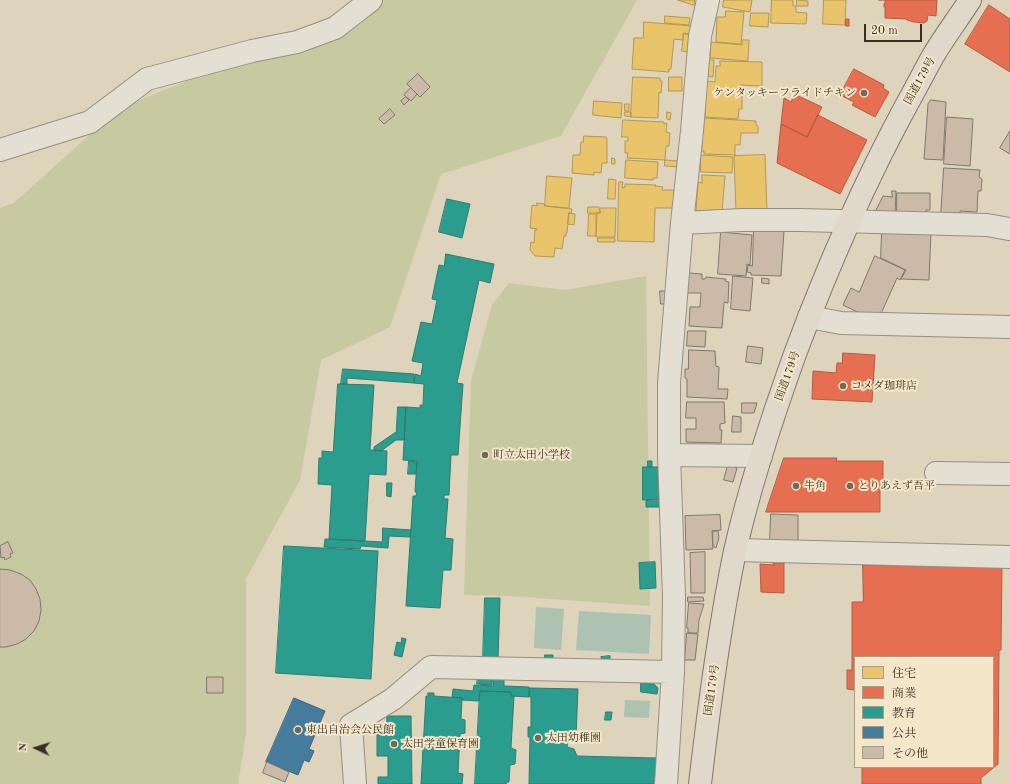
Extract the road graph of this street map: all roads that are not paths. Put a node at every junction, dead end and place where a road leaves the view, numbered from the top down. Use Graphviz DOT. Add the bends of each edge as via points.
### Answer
graph roads {
  1 [pos="371,0"];
  2 [pos="708,0"];
  3 [pos="970,0"];
  4 [pos="0,150"];
  5 [pos="848,221"];
  6 [pos="682,223"];
  7 [pos="1009,229"];
  8 [pos="809,317"];
  9 [pos="1010,327"];
  10 [pos="668,455"];
  11 [pos="761,456"];
  12 [pos="936,473"];
  13 [pos="1010,474"];
  14 [pos="736,550"];
  15 [pos="1010,557"];
  16 [pos="673,672"];
  17 [pos="355,784"];
  18 [pos="666,784"];
  19 [pos="700,784"];
  1 -- 4 [label="street" via="335,28 297,42 252,51 147,79 90,122"];
  2 -- 6 [label="street" via="700,36"];
  3 -- 5 [label="highway, 国道179号" via="933,56"];
  5 -- 6 [label="street" via="741,220"];
  5 -- 7 [label="street" via="987,225"];
  5 -- 8 [label="highway, 国道179号"];
  6 -- 10 [label="street" via="669,383"];
  8 -- 9 [label="street" via="841,323"];
  8 -- 11 [label="highway, 国道179号"];
  10 -- 11 [label="street"];
  10 -- 16 [label="street" via="674,596"];
  11 -- 14 [label="highway, 国道179号"];
  12 -- 13 [label="street"];
  14 -- 15 [label="street"];
  14 -- 19 [label="highway, 国道179号" via="711,693"];
  16 -- 17 [label="street" via="431,667 393,699 351,725"];
  16 -- 18 [label="street"];
}
